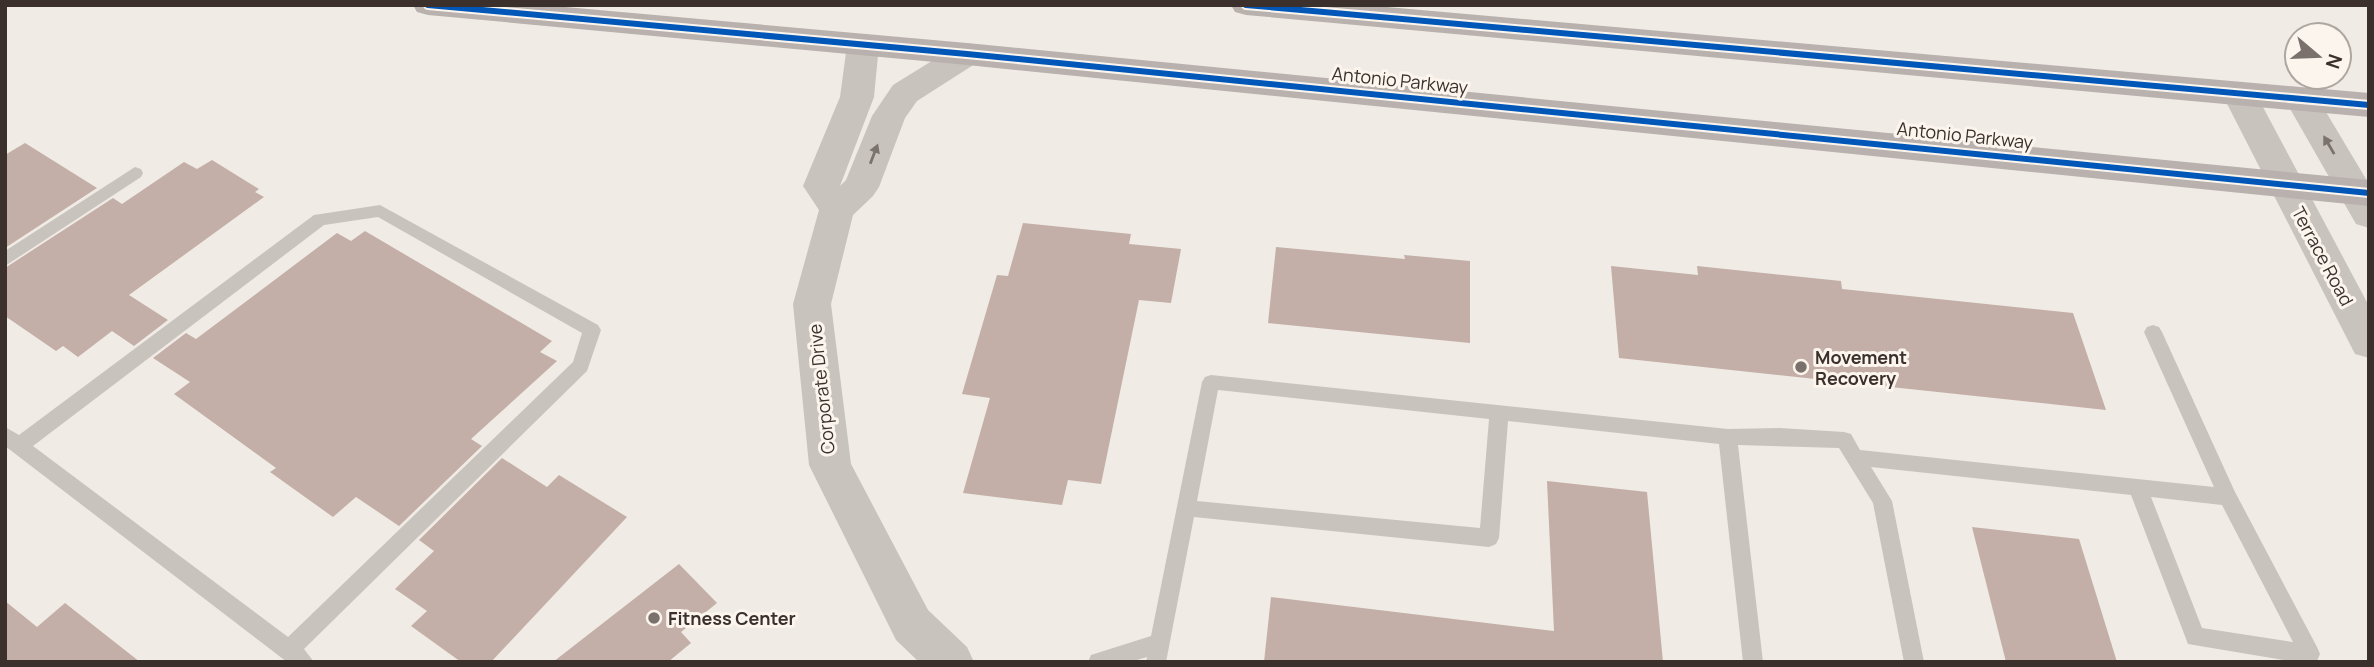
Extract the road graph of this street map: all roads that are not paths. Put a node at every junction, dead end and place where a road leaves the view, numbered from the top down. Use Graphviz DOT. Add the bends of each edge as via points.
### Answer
graph roads {
  1 [pos="428,5"];
  2 [pos="1246,5"];
  3 [pos="863,45"];
  4 [pos="967,54"];
  5 [pos="2239,94"];
  6 [pos="2302,100"];
  7 [pos="2369,105"];
  8 [pos="135,173"];
  9 [pos="2285,184"];
  10 [pos="2364,200"];
  11 [pos="837,209"];
  12 [pos="5,260"];
  13 [pos="2153,332"];
  14 [pos="2369,343"];
  15 [pos="1499,413"];
  16 [pos="1728,437"];
  17 [pos="12,441"];
  18 [pos="1854,457"];
  19 [pos="2137,487"];
  20 [pos="2228,497"];
  21 [pos="1187,508"];
  22 [pos="1159,652"];
  23 [pos="296,656"];
  24 [pos="951,662"];
  25 [pos="1098,662"];
  26 [pos="1753,662"];
  27 [pos="1914,662"];
  1 -- 3 [label="main road, Antonio Parkway"];
  2 -- 5 [label="main road"];
  3 -- 4 [label="main road, Antonio Parkway"];
  3 -- 11 [label="street" via="857,97 821,186"];
  4 -- 9 [label="main road, Antonio Parkway"];
  11 -- 4 [label="street, one-way" via="861,187 889,116 905,93"];
  5 -- 6 [label="main road"];
  5 -- 9 [label="street, Terrace Road"];
  6 -- 7 [label="main road"];
  10 -- 6 [label="street, one-way"];
  8 -- 12 [label="lane"];
  9 -- 10 [label="main road, Antonio Parkway"];
  9 -- 14 [label="street, Terrace Road"];
  11 -- 24 [label="street, Corporate Drive" via="812,304 830,464 912,625"];
  13 -- 20 [label="lane"];
  15 -- 16 [label="lane"];
  15 -- 21 [label="lane" via="1211,382"];
  15 -- 21 [label="lane" via="1489,538"];
  16 -- 18 [label="lane" via="1844,440"];
  16 -- 26 [label="lane"];
  17 -- 23 [label="lane"];
  17 -- 23 [label="lane" via="320,219 380,211 592,330 581,366"];
  18 -- 19 [label="lane"];
  18 -- 27 [label="lane" via="1882,501"];
  19 -- 20 [label="lane"];
  19 -- 20 [label="lane" via="2195,637 2310,654"];
  21 -- 22 [label="lane"];
  22 -- 25 [label="lane"];
}
